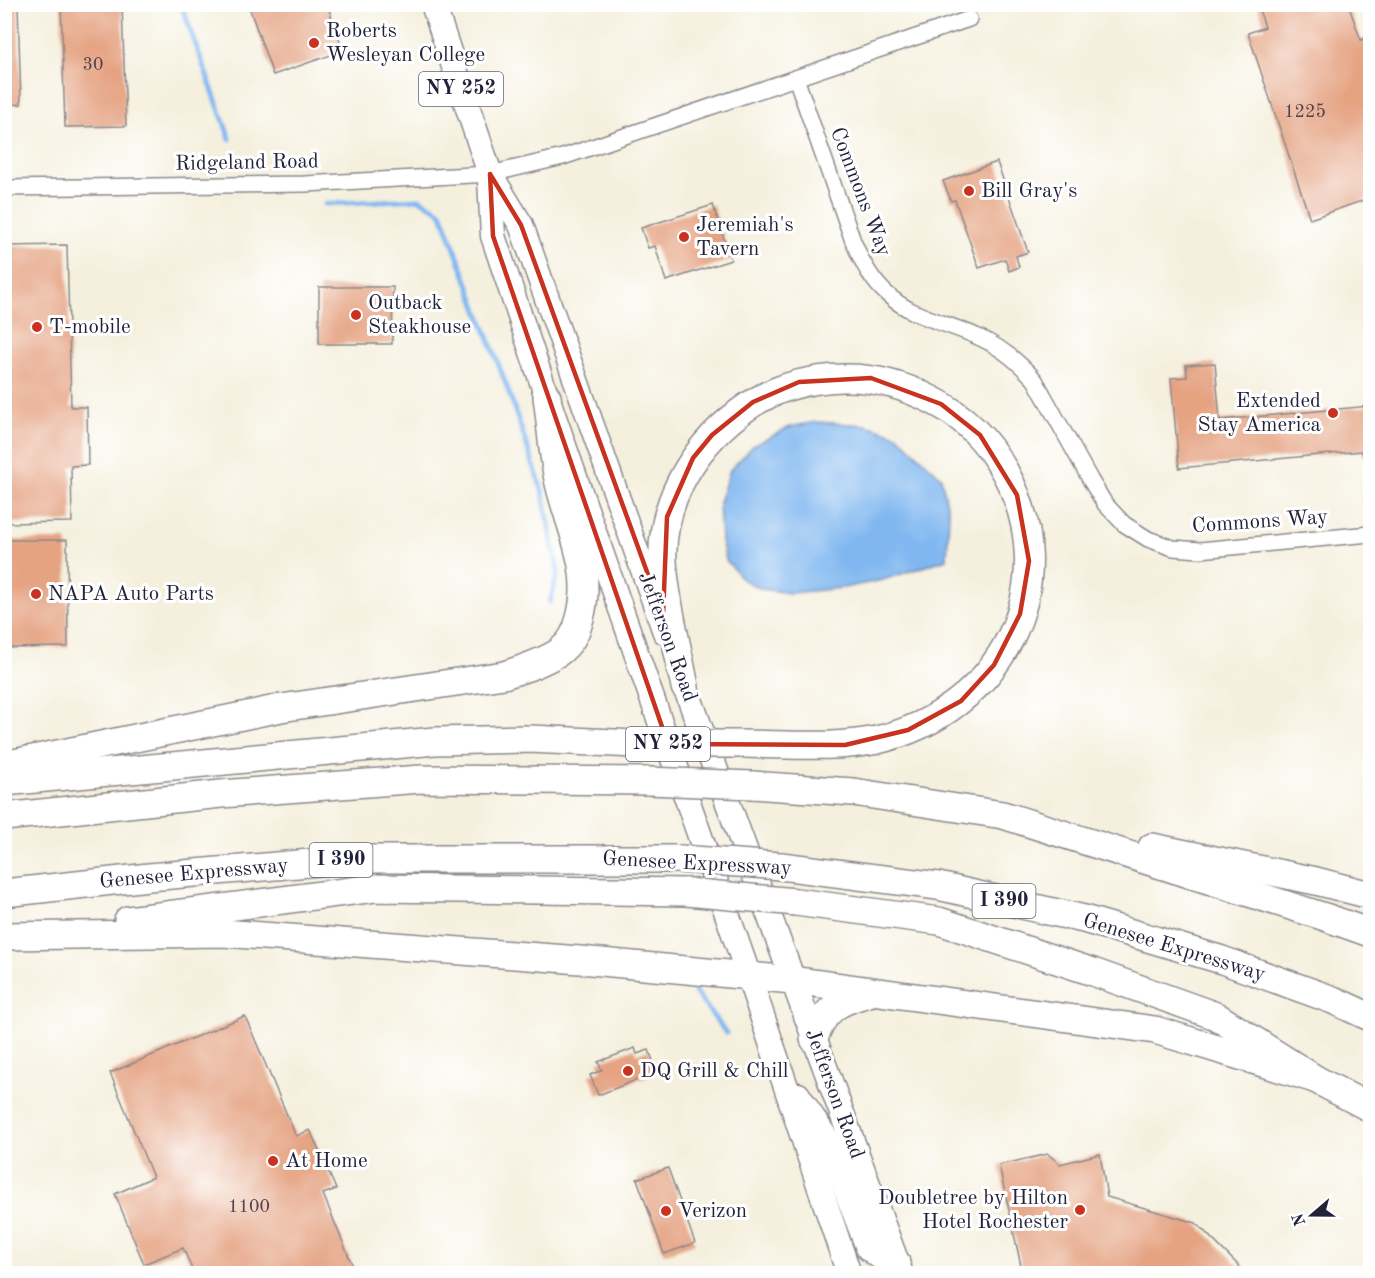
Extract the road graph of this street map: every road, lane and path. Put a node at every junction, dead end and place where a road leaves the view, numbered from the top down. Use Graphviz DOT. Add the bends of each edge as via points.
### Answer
graph roads {
  1 [pos="433,4"];
  2 [pos="969,19"];
  3 [pos="796,78"];
  4 [pos="490,174"];
  5 [pos="4,188"];
  6 [pos="547,397"];
  7 [pos="1371,534"];
  8 [pos="685,687"];
  9 [pos="4,765"];
  10 [pos="4,782"];
  11 [pos="1003,815"];
  12 [pos="4,817"];
  13 [pos="4,893"];
  14 [pos="1371,895"];
  15 [pos="1371,933"];
  16 [pos="4,936"];
  17 [pos="749,977"];
  18 [pos="792,980"];
  19 [pos="874,991"];
  20 [pos="1371,1017"];
  21 [pos="814,1039"];
  22 [pos="779,1065"];
  23 [pos="1315,1079"];
  24 [pos="1371,1108"];
  25 [pos="899,1267"];
  26 [pos="849,1274"];
  1 -- 4 [label="main road, Jefferson Road / NY 252"];
  2 -- 3 [label="street"];
  3 -- 4 [label="street" via="562,157"];
  3 -- 7 [label="street, Commons Way" via="853,241 874,281 910,310 977,336 1022,364 1035,380 1105,504 1124,524 1173,548 1200,550"];
  4 -- 5 [label="street, Ridgeland Road" via="305,184"];
  4 -- 6 [label="main road, Jefferson Road / NY 252" via="493,236"];
  4 -- 8 [label="main road, Jefferson Road / NY 252" via="520,225"];
  6 -- 9 [label="highway" via="558,479 585,580 585,600 578,625 560,651 504,675 280,708"];
  6 -- 17 [label="main road, Jefferson Road / NY 252"];
  8 -- 10 [label="highway, bridge" via="663,571 663,539 679,484 693,458 731,418 753,402 799,382 871,378 941,404 980,435 1017,495 1025,526 1029,561 1020,614 1008,644 984,678 961,701 908,730 845,745 435,741"];
  8 -- 18 [label="main road, Jefferson Road / NY 252"];
  11 -- 12 [label="highway, bridge" via="853,792 752,785 421,778"];
  11 -- 14 [label="highway"];
  11 -- 15 [label="highway"];
  13 -- 20 [label="highway, Genesee Expressway / I 390, bridge" via="355,859 679,859 781,866 938,886 1084,919 1222,960"];
  16 -- 17 [label="highway" via="223,933"];
  16 -- 23 [label="highway, bridge" via="375,888 686,892 796,902 939,921 1093,972 1216,1016"];
  17 -- 18 [label="highway"];
  17 -- 22 [label="main road, Jefferson Road / NY 252"];
  18 -- 19 [label="highway"];
  18 -- 21 [label="main road, Jefferson Road / NY 252"];
  19 -- 21 [label="highway" via="837,1004 825,1016"];
  19 -- 23 [label="highway" via="1155,1029"];
  21 -- 25 [label="main road, Jefferson Road / NY 252"];
  22 -- 25 [label="main road" via="826,1138 868,1248"];
  22 -- 26 [label="main road, Jefferson Road / NY 252"];
  23 -- 24 [label="highway"];
}
